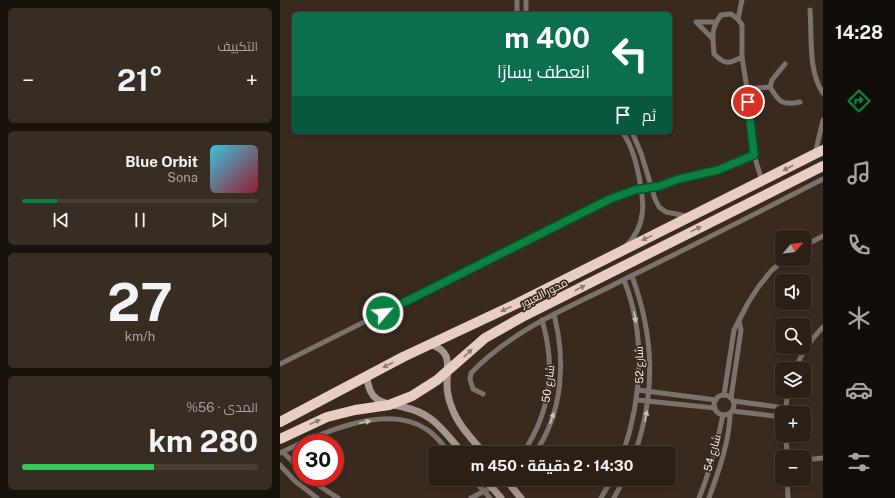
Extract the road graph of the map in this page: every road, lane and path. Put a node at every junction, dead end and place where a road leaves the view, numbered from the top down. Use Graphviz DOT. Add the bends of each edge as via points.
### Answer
graph roads {
  1 [pos="517,0"];
  2 [pos="526,0"];
  3 [pos="742,0"];
  4 [pos="810,10"];
  5 [pos="517,12"];
  6 [pos="526,12"];
  7 [pos="738,19"];
  8 [pos="716,22"];
  9 [pos="713,39"];
  10 [pos="742,57"];
  11 [pos="785,64"];
  12 [pos="770,87"];
  13 [pos="747,89"];
  14 [pos="823,93"];
  15 [pos="800,102"];
  16 [pos="823,120"];
  17 [pos="624,134"];
  18 [pos="633,134"];
  19 [pos="819,152"];
  20 [pos="754,155"];
  21 [pos="823,166"];
  22 [pos="823,179"];
  23 [pos="762,182"];
  24 [pos="652,187"];
  25 [pos="642,189"];
  26 [pos="693,216"];
  27 [pos="823,236"];
  28 [pos="811,242"];
  29 [pos="621,251"];
  30 [pos="777,266"];
  31 [pos="632,276"];
  32 [pos="624,280"];
  33 [pos="554,314"];
  34 [pos="542,320"];
  35 [pos="739,321"];
  36 [pos="823,326"];
  37 [pos="430,344"];
  38 [pos="798,362"];
  39 [pos="280,364"];
  40 [pos="449,371"];
  41 [pos="366,377"];
  42 [pos="638,390"];
  43 [pos="649,391"];
  44 [pos="483,394"];
  45 [pos="724,395"];
  46 [pos="732,399"];
  47 [pos="637,400"];
  48 [pos="716,400"];
  49 [pos="648,401"];
  50 [pos="389,405"];
  51 [pos="715,408"];
  52 [pos="775,409"];
  53 [pos="731,412"];
  54 [pos="723,415"];
  55 [pos="775,416"];
  56 [pos="280,422"];
  57 [pos="323,434"];
  58 [pos="280,439"];
  59 [pos="444,446"];
  60 [pos="456,446"];
  61 [pos="478,446"];
  62 [pos="527,446"];
  63 [pos="538,446"];
  64 [pos="625,446"];
  65 [pos="637,446"];
  66 [pos="292,447"];
  67 [pos="282,452"];
  68 [pos="823,458"];
  69 [pos="811,459"];
  70 [pos="292,461"];
  71 [pos="280,465"];
  72 [pos="320,486"];
  73 [pos="480,486"];
  74 [pos="512,486"];
  75 [pos="608,486"];
  76 [pos="620,486"];
  77 [pos="787,486"];
  78 [pos="492,487"];
  79 [pos="484,491"];
  80 [pos="498,497"];
  81 [pos="317,498"];
  82 [pos="338,498"];
  83 [pos="471,498"];
  84 [pos="490,498"];
  85 [pos="520,498"];
  86 [pos="601,498"];
  87 [pos="614,498"];
  88 [pos="699,498"];
  89 [pos="709,498"];
  90 [pos="788,498"];
  1 -- 5 [label="street"];
  2 -- 6 [label="street"];
  3 -- 7 [label="street"];
  4 -- 14 [label="street" via="813,63"];
  7 -- 8 [label="street" via="731,14 721,15"];
  7 -- 10 [label="street" via="742,24"];
  8 -- 9 [label="street" via="712,30"];
  8 -- 9 [label="street" via="696,22"];
  9 -- 10 [label="street" via="714,54 721,61 731,63"];
  10 -- 13 [label="street"];
  11 -- 12 [label="street" via="772,80"];
  12 -- 13 [label="street"];
  12 -- 15 [label="street" via="778,100 788,104"];
  13 -- 20 [label="street"];
  16 -- 19 [label="street"];
  17 -- 25 [label="street" via="634,156"];
  18 -- 24 [label="street"];
  19 -- 23 [label="highway, محور العبور, one-way"];
  20 -- 23 [label="street"];
  20 -- 24 [label="street" via="718,170"];
  40 -- 21 [label="highway, محور العبور, one-way" via="479,343 512,323"];
  22 -- 31 [label="street"];
  23 -- 26 [label="highway, محور العبور"];
  24 -- 25 [label="street"];
  24 -- 26 [label="street" via="661,210 675,215"];
  25 -- 29 [label="street" via="644,203 640,224"];
  25 -- 39 [label="street" via="610,199"];
  26 -- 29 [label="highway, محور العبور, one-way"];
  27 -- 28 [label="street"];
  29 -- 37 [label="highway, محور العبور, one-way"];
  30 -- 35 [label="street" via="748,302"];
  31 -- 32 [label="street"];
  31 -- 43 [label="street, شارع 52" via="647,332"];
  32 -- 33 [label="street"];
  32 -- 42 [label="street, شارع 52, one-way" via="636,322"];
  33 -- 34 [label="street"];
  63 -- 33 [label="street, شارع 50, one-way" via="551,421 561,376 561,352"];
  34 -- 44 [label="street" via="509,340 471,373 473,389"];
  34 -- 62 [label="street, شارع 50" via="550,355 550,377 541,419"];
  35 -- 45 [label="street" via="732,338"];
  35 -- 46 [label="street" via="741,330"];
  36 -- 38 [label="street"];
  37 -- 40 [label="street" via="443,351"];
  37 -- 41 [label="highway, محور العبور, one-way"];
  40 -- 50 [label="highway, محور العبور" via="412,396"];
  40 -- 61 [label="street" via="447,383 451,408"];
  41 -- 50 [label="street" via="367,385 375,398"];
  41 -- 56 [label="highway, محور العبور"];
  42 -- 43 [label="street"];
  42 -- 47 [label="street, شارع 52"];
  43 -- 48 [label="street"];
  43 -- 49 [label="street, شارع 52"];
  45 -- 46 [label="street"];
  45 -- 48 [label="street"];
  46 -- 52 [label="street"];
  46 -- 53 [label="street" via="734,406"];
  47 -- 49 [label="street"];
  47 -- 64 [label="street, شارع 52"];
  48 -- 51 [label="street"];
  49 -- 51 [label="street"];
  65 -- 49 [label="street, شارع 52, one-way"];
  58 -- 50 [label="highway, محور العبور, one-way" via="341,413"];
  50 -- 60 [label="street" via="404,407 431,419"];
  51 -- 54 [label="street"];
  53 -- 54 [label="street"];
  53 -- 55 [label="street"];
  53 -- 89 [label="street, شارع 54" via="724,449"];
  54 -- 88 [label="street, شارع 54"];
  57 -- 59 [label="street, one-way" via="353,424 394,418 426,429"];
  66 -- 67 [label="street"];
  67 -- 70 [label="street"];
  68 -- 69 [label="street"];
  71 -- 81 [label="street"];
  72 -- 82 [label="street"];
  73 -- 79 [label="street"];
  74 -- 85 [label="street"];
  75 -- 86 [label="street"];
  76 -- 87 [label="street"];
  77 -- 90 [label="street"];
  78 -- 79 [label="street"];
  78 -- 80 [label="street"];
  79 -- 83 [label="street"];
  79 -- 84 [label="street"];
}
